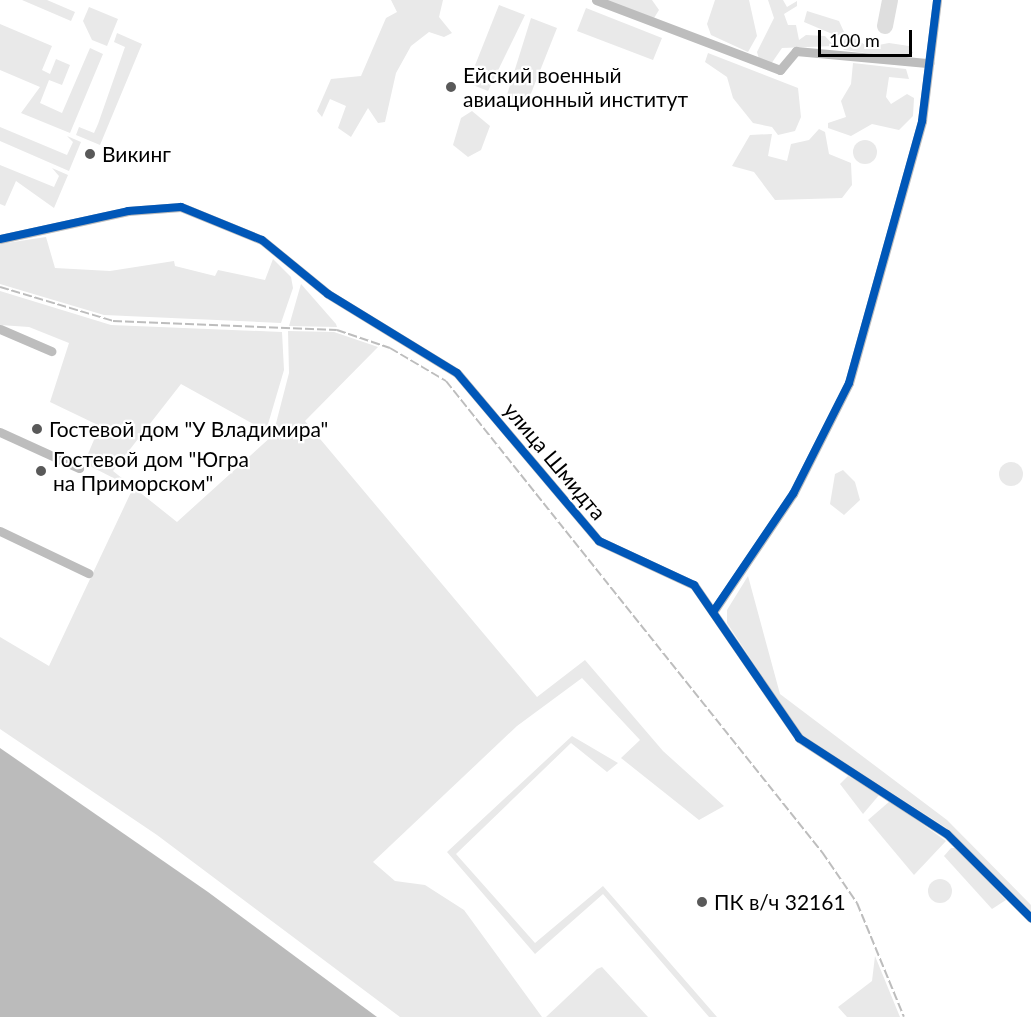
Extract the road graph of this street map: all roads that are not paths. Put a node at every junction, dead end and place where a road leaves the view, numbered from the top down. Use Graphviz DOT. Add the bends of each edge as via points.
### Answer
graph roads {
  1 [pos="596,0"];
  2 [pos="937,0"];
  3 [pos="929,63"];
  4 [pos="0,239"];
  5 [pos="0,329"];
  6 [pos="51,351"];
  7 [pos="0,432"];
  8 [pos="79,468"];
  9 [pos="0,531"];
  10 [pos="88,573"];
  11 [pos="713,612"];
  12 [pos="1031,918"];
  1 -- 3 [label="street" via="780,70 796,51"];
  2 -- 3 [label="street"];
  3 -- 11 [label="street" via="922,121 849,383 804,476"];
  4 -- 11 [label="street, улица Шмидта" via="128,211 181,207 262,240 328,294 457,373 595,537 693,585"];
  5 -- 6 [label="street"];
  7 -- 8 [label="street"];
  9 -- 10 [label="street"];
  11 -- 12 [label="street, улица Шмидта" via="799,738 947,834"];
}
